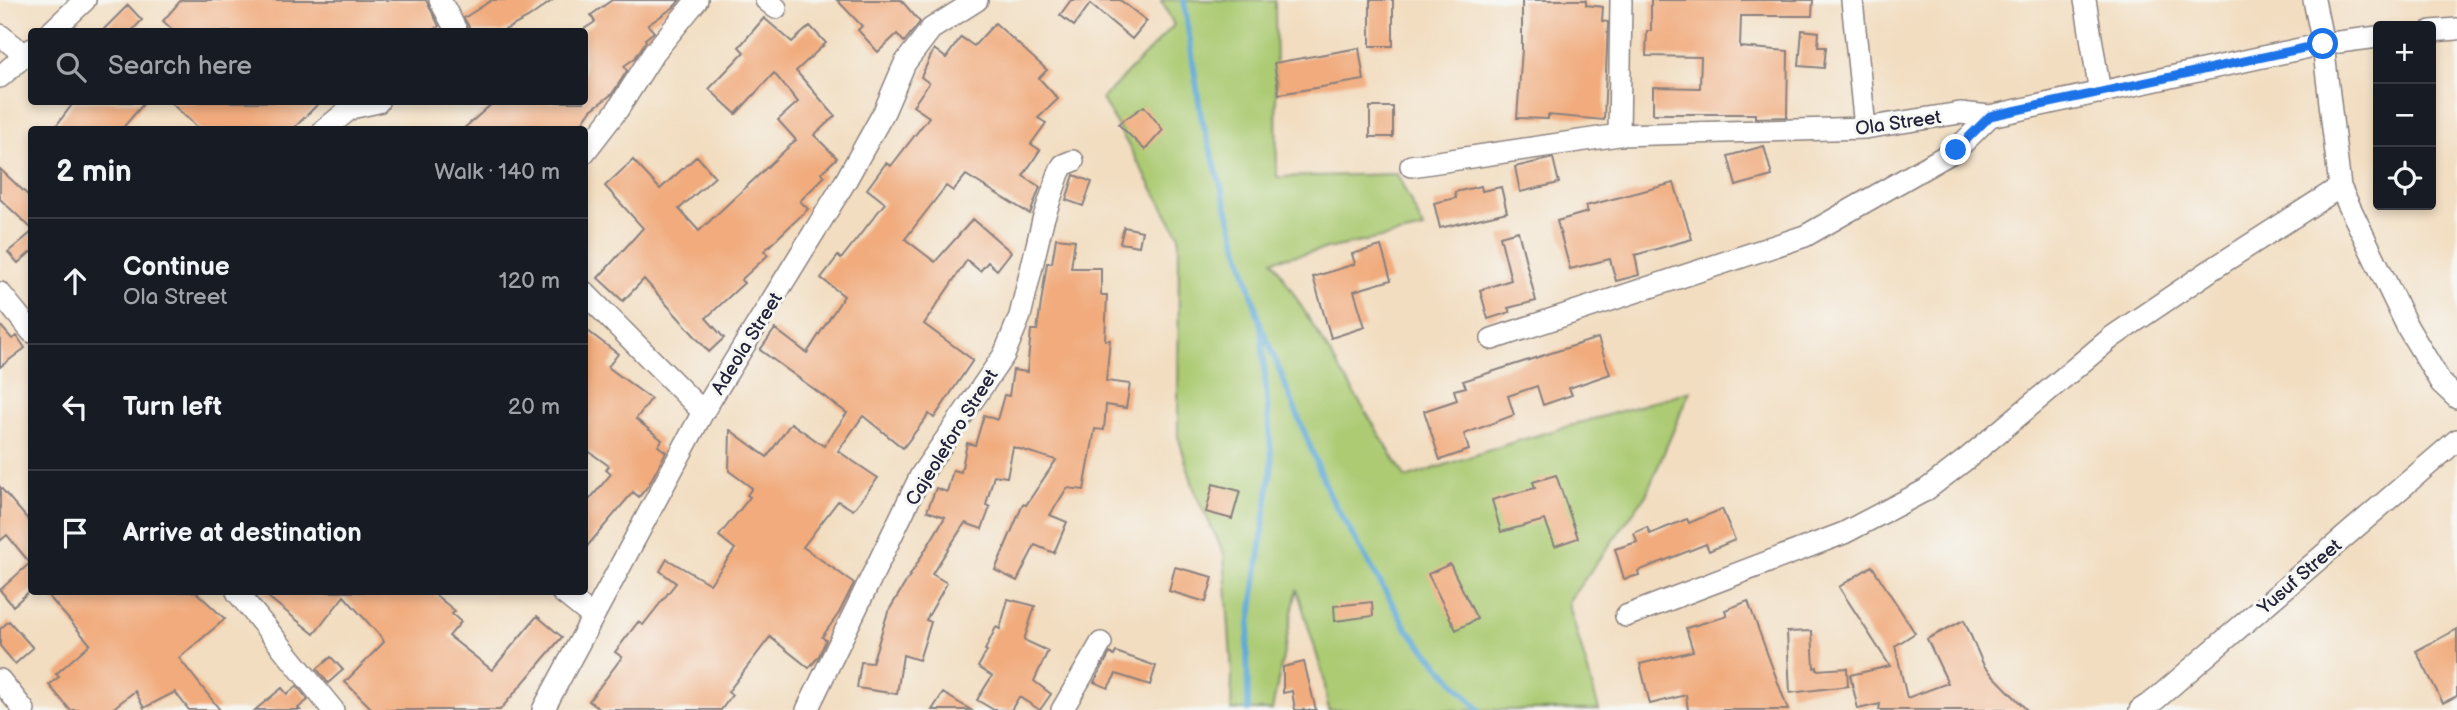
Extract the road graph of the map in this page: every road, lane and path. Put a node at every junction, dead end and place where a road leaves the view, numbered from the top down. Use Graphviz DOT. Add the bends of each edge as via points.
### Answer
graph roads {
  1 [pos="85,0"];
  2 [pos="440,0"];
  3 [pos="696,0"];
  4 [pos="977,0"];
  5 [pos="1621,0"];
  6 [pos="1852,0"];
  7 [pos="2085,0"];
  8 [pos="2314,0"];
  9 [pos="55,28"];
  10 [pos="455,28"];
  11 [pos="2457,29"];
  12 [pos="2436,31"];
  13 [pos="0,34"];
  14 [pos="2373,38"];
  15 [pos="2323,44"];
  16 [pos="28,52"];
  17 [pos="0,77"];
  18 [pos="2100,93"];
  19 [pos="364,105"];
  20 [pos="1990,116"];
  21 [pos="329,126"];
  22 [pos="1864,128"];
  23 [pos="1619,135"];
  24 [pos="588,148"];
  25 [pos="1073,161"];
  26 [pos="1411,166"];
  27 [pos="2340,187"];
  28 [pos="0,293"];
  29 [pos="588,296"];
  30 [pos="28,327"];
  31 [pos="1492,339"];
  32 [pos="2457,398"];
  33 [pos="703,412"];
  34 [pos="2457,440"];
  35 [pos="239,595"];
  36 [pos="566,595"];
  37 [pos="1626,616"];
  38 [pos="593,617"];
  39 [pos="1101,643"];
  40 [pos="0,680"];
  41 [pos="24,710"];
  42 [pos="333,710"];
  43 [pos="543,710"];
  44 [pos="807,710"];
  45 [pos="1062,710"];
  46 [pos="2140,710"];
  1 -- 9 [label="street"];
  2 -- 10 [label="street"];
  3 -- 24 [label="street"];
  4 -- 33 [label="street, Adeola Street" via="931,29 905,63 845,182"];
  5 -- 23 [label="street"];
  6 -- 22 [label="street"];
  7 -- 18 [label="street"];
  8 -- 15 [label="street"];
  11 -- 12 [label="street"];
  13 -- 16 [label="street"];
  14 -- 15 [label="street, Ola Street"];
  15 -- 18 [label="street, Ola Street"];
  15 -- 27 [label="street"];
  16 -- 17 [label="street"];
  18 -- 20 [label="street, Ola Street"];
  19 -- 21 [label="street" via="351,108"];
  20 -- 22 [label="street, Ola Street" via="1960,113"];
  20 -- 31 [label="street" via="1956,150 1805,236"];
  22 -- 23 [label="street, Ola Street"];
  23 -- 26 [label="street, Ola Street"];
  25 -- 44 [label="street, Cajeoleforo Street" via="1059,173 1020,316 1004,355 921,475"];
  27 -- 32 [label="street" via="2408,328 2441,383"];
  27 -- 37 [label="street" via="2112,337 1926,490 1844,533"];
  28 -- 30 [label="street"];
  29 -- 33 [label="street"];
  33 -- 38 [label="street, Adeola Street"];
  34 -- 46 [label="street, Yusuf Street"];
  35 -- 42 [label="street"];
  36 -- 38 [label="street"];
  38 -- 43 [label="street, Adeola Street"];
  39 -- 45 [label="street"];
  40 -- 41 [label="street"];
}
